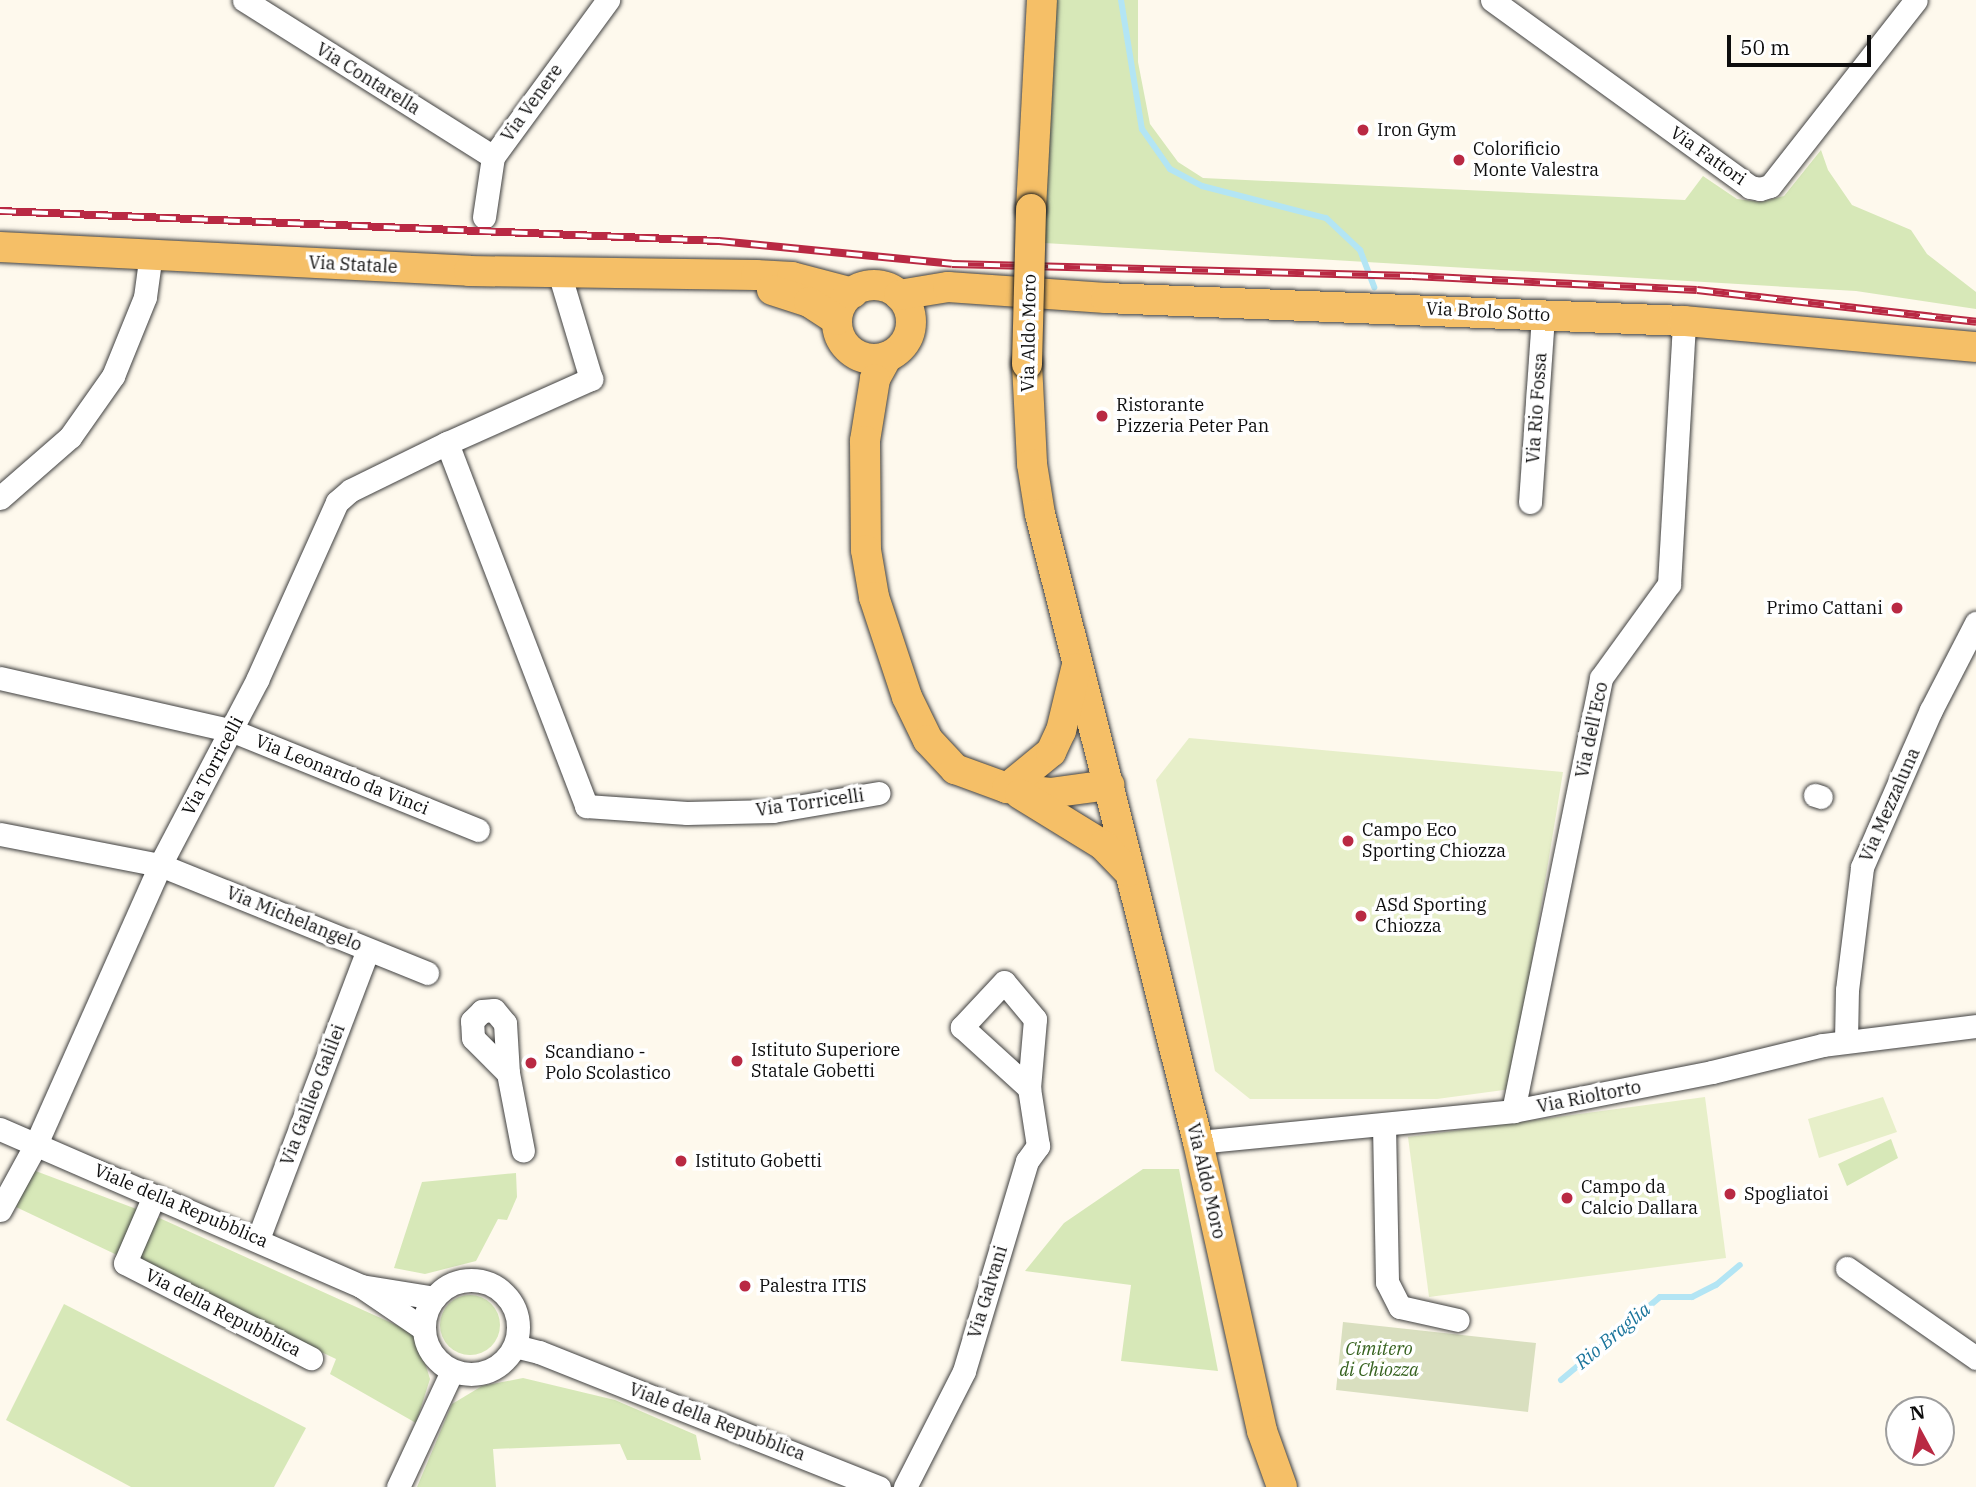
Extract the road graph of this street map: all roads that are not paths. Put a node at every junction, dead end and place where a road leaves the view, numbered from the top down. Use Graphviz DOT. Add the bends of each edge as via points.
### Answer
graph roads {
  1 [pos="608,0"];
  2 [pos="1042,0"];
  3 [pos="1492,0"];
  4 [pos="1916,0"];
  5 [pos="257,4"];
  6 [pos="493,157"];
  7 [pos="484,217"];
  8 [pos="0,247"];
  9 [pos="151,253"];
  10 [pos="559,272"];
  11 [pos="707,276"];
  12 [pos="853,293"];
  13 [pos="905,308"];
  14 [pos="1543,314"];
  15 [pos="838,320"];
  16 [pos="1684,321"];
  17 [pos="1976,347"];
  18 [pos="850,350"];
  19 [pos="887,357"];
  20 [pos="865,441"];
  21 [pos="447,443"];
  22 [pos="0,498"];
  23 [pos="1531,502"];
  24 [pos="1976,623"];
  25 [pos="1078,662"];
  26 [pos="0,678"];
  27 [pos="233,731"];
  28 [pos="1109,785"];
  29 [pos="1007,788"];
  30 [pos="878,793"];
  31 [pos="478,830"];
  32 [pos="0,834"];
  33 [pos="160,865"];
  34 [pos="1131,874"];
  35 [pos="368,950"];
  36 [pos="428,973"];
  37 [pos="1976,1026"];
  38 [pos="1846,1041"];
  39 [pos="509,1073"];
  40 [pos="1029,1088"];
  41 [pos="1513,1111"];
  42 [pos="1384,1125"];
  43 [pos="0,1129"];
  44 [pos="1198,1142"];
  45 [pos="36,1144"];
  46 [pos="523,1151"];
  47 [pos="154,1196"];
  48 [pos="0,1210"];
  49 [pos="258,1240"];
  50 [pos="1847,1268"];
  51 [pos="360,1286"];
  52 [pos="434,1298"];
  53 [pos="1458,1320"];
  54 [pos="424,1329"];
  55 [pos="515,1346"];
  56 [pos="311,1358"];
  57 [pos="1976,1358"];
  58 [pos="452,1371"];
  59 [pos="398,1487"];
  60 [pos="879,1487"];
  61 [pos="905,1487"];
  62 [pos="1282,1487"];
  1 -- 6 [label="street, Via Venere"];
  2 -- 25 [label="main road, Via Aldo Moro, bridge" via="1027,364 1032,464 1040,514"];
  3 -- 4 [label="street, Via Fattori" via="1750,187 1760,189 1770,186 1787,166"];
  5 -- 6 [label="street, Via Contarella"];
  6 -- 7 [label="street, Via Venere"];
  8 -- 9 [label="main road, Via Statale"];
  9 -- 10 [label="main road, Via Statale"];
  9 -- 22 [label="street" via="145,296 113,376 71,437"];
  10 -- 11 [label="main road, Via Statale"];
  10 -- 21 [label="street, Via Torricelli" via="591,379"];
  11 -- 12 [label="main road, Via Statale" via="792,277"];
  11 -- 15 [label="main road, Via Statale" via="779,291"];
  12 -- 13 [label="main road, Via Statale" via="881,286"];
  12 -- 15 [label="main road"];
  13 -- 14 [label="main road, Via Brolo Sotto" via="999,292"];
  13 -- 19 [label="main road" via="907,339"];
  14 -- 16 [label="main road, Via Brolo Sotto"];
  14 -- 23 [label="street, Via Rio Fossa"];
  15 -- 18 [label="main road" via="840,337"];
  16 -- 17 [label="main road, Via Brolo Sotto"];
  16 -- 41 [label="street, Via dell'Eco" via="1669,584 1601,678"];
  18 -- 19 [label="main road" via="868,359"];
  18 -- 20 [label="main road, Via Aldo Moro"];
  19 -- 20 [label="main road, Via Aldo Moro" via="875,379"];
  20 -- 29 [label="main road, Via Aldo Moro" via="866,550 874,597 906,697 928,740 955,769"];
  21 -- 27 [label="street, Via Torricelli" via="351,490 337,502"];
  21 -- 30 [label="street, Via Torricelli" via="586,806 674,812 773,811"];
  24 -- 38 [label="street, Via Mezzaluna" via="1862,867 1846,990"];
  25 -- 28 [label="main road, Via Aldo Moro"];
  25 -- 29 [label="main road, Via Aldo Moro" via="1061,731 1051,752"];
  26 -- 27 [label="street, Via Leonardo da Vinci"];
  27 -- 31 [label="street, Via Leonardo da Vinci"];
  27 -- 33 [label="street, Via Torricelli"];
  28 -- 29 [label="main road" via="1085,778 1042,776"];
  28 -- 34 [label="main road, Via Aldo Moro"];
  29 -- 34 [label="main road, Via Aldo Moro" via="1103,845"];
  32 -- 33 [label="street, Via Michelangelo"];
  33 -- 35 [label="street, Via Michelangelo"];
  33 -- 45 [label="street, Via Torricelli"];
  34 -- 44 [label="main road, Via Aldo Moro"];
  35 -- 36 [label="street, Via Michelangelo"];
  35 -- 49 [label="street, Via Galileo Galilei"];
  37 -- 38 [label="street, Via Rioltorto"];
  38 -- 41 [label="street, Via Rioltorto"];
  39 -- 46 [label="street"];
  40 -- 61 [label="street, Via Galvani" via="1038,1146 1027,1161 964,1371"];
  41 -- 42 [label="street, Via Rioltorto"];
  42 -- 44 [label="street, Via Rioltorto"];
  42 -- 53 [label="street" via="1387,1282 1400,1307"];
  43 -- 45 [label="street, Viale della Repubblica"];
  44 -- 62 [label="main road, Via Aldo Moro" via="1262,1432"];
  45 -- 47 [label="street, Viale della Repubblica"];
  45 -- 48 [label="street, Via Torricelli"];
  47 -- 49 [label="street, Viale della Repubblica"];
  47 -- 56 [label="street, Via della Repubblica" via="125,1263"];
  49 -- 51 [label="street, Viale della Repubblica"];
  50 -- 57 [label="street"];
  51 -- 52 [label="street, Viale della Repubblica"];
  51 -- 54 [label="street, Viale della Repubblica"];
  52 -- 54 [label="street"];
  52 -- 55 [label="street" via="457,1282 492,1285 516,1311"];
  54 -- 58 [label="street" via="435,1358"];
  55 -- 58 [label="street" via="493,1369 474,1374"];
  55 -- 60 [label="street, Viale della Repubblica"];
  58 -- 59 [label="street"];
}
